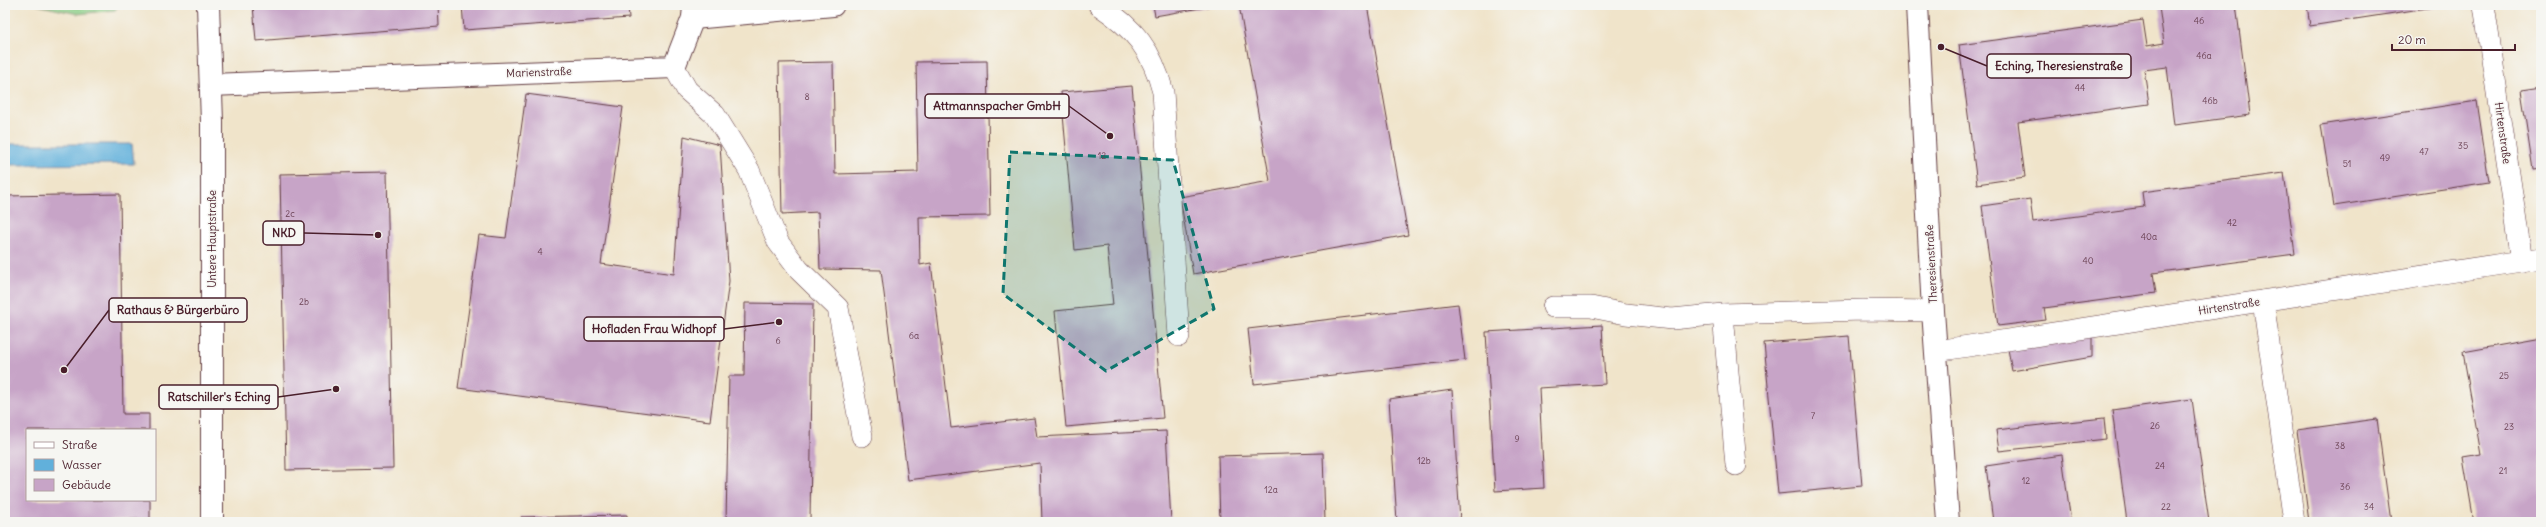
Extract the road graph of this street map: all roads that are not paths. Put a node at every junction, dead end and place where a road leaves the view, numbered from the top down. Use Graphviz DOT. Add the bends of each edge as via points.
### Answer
graph roads {
  1 [pos="208,5"];
  2 [pos="833,5"];
  3 [pos="1099,5"];
  4 [pos="1921,5"];
  5 [pos="2484,5"];
  6 [pos="693,12"];
  7 [pos="674,67"];
  8 [pos="212,84"];
  9 [pos="2532,260"];
  10 [pos="2263,300"];
  11 [pos="1553,307"];
  12 [pos="1933,311"];
  13 [pos="1723,314"];
  14 [pos="1179,336"];
  15 [pos="1936,351"];
  16 [pos="862,436"];
  17 [pos="1736,465"];
  18 [pos="212,522"];
  19 [pos="1948,522"];
  20 [pos="2294,522"];
  1 -- 8 [label="street, Untere Hauptstraße"];
  2 -- 6 [label="street"];
  3 -- 14 [label="lane" via="1124,23 1139,38 1157,67 1163,92"];
  4 -- 12 [label="street, Theresienstraße"];
  5 -- 9 [label="lane, Hirtenstraße"];
  6 -- 7 [label="street"];
  7 -- 8 [label="street, Marienstraße"];
  7 -- 16 [label="lane" via="687,90 715,115 749,170 778,242 799,270 838,308"];
  8 -- 18 [label="street, Untere Hauptstraße"];
  9 -- 10 [label="lane, Hirtenstraße"];
  10 -- 15 [label="lane, Hirtenstraße"];
  10 -- 20 [label="lane"];
  11 -- 13 [label="lane" via="1591,308 1672,318"];
  12 -- 13 [label="lane"];
  12 -- 15 [label="street, Theresienstraße"];
  13 -- 17 [label="lane"];
  15 -- 19 [label="street, Theresienstraße"];
}
